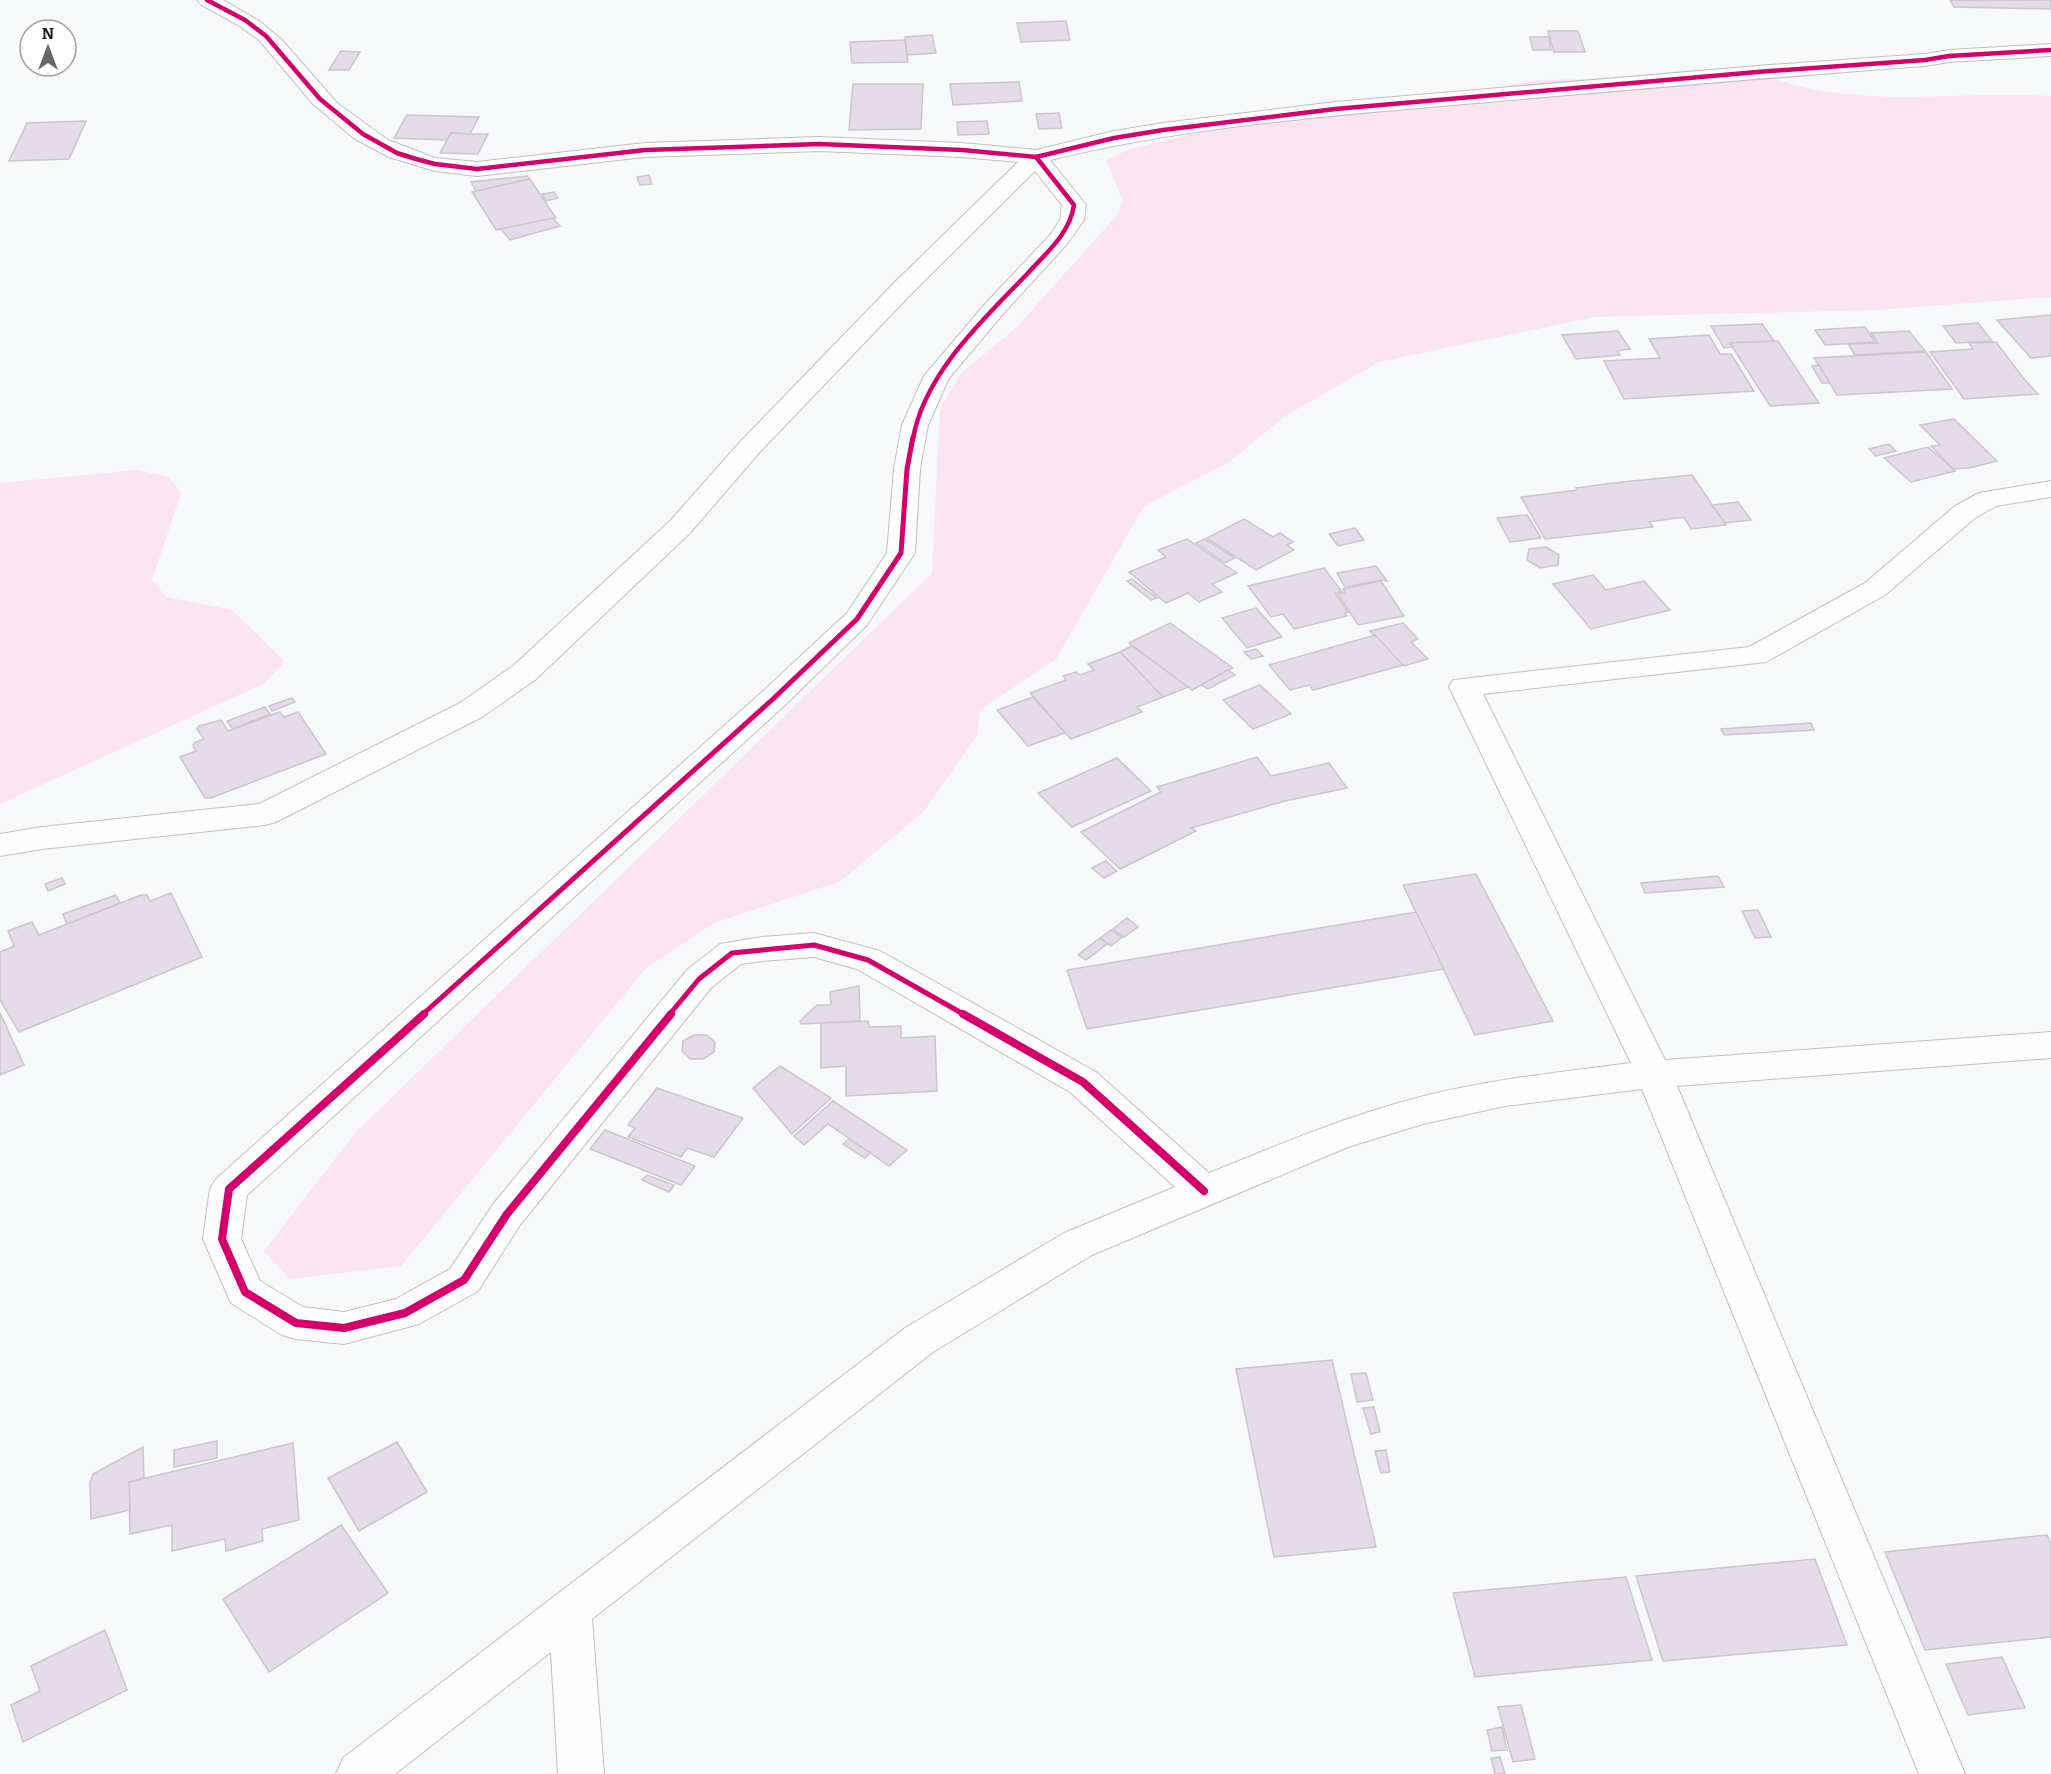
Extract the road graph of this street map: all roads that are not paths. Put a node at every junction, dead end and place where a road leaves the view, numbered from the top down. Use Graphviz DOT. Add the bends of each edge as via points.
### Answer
graph roads {
  1 [pos="207,0"];
  2 [pos="2051,50"];
  3 [pos="1036,157"];
  4 [pos="2051,489"];
  5 [pos="0,845"];
  6 [pos="2051,1045"];
  7 [pos="1654,1074"];
  8 [pos="1204,1191"];
  9 [pos="570,1611"];
  10 [pos="359,1774"];
  11 [pos="581,1774"];
  12 [pos="1942,1774"];
  1 -- 3 [label="street" via="241,16 267,37 328,107 377,145 420,163 477,169 645,150 819,144"];
  2 -- 3 [label="street" via="1335,109 1163,130"];
  3 -- 5 [label="street" via="822,372 680,527 524,673 471,710 265,814"];
  3 -- 8 [label="street" via="1074,205 1072,220 937,376 915,424 907,469 901,553 857,619 229,1189 222,1239 245,1292 296,1323 344,1328 405,1313 464,1280 507,1214 699,979 732,953 814,945 868,960 1083,1082"];
  4 -- 7 [label="street" via="1989,499 1965,512 1875,589 1756,655 1464,687"];
  6 -- 7 [label="street"];
  7 -- 8 [label="street" via="1505,1092 1423,1110 1337,1136"];
  7 -- 12 [label="street"];
  8 -- 9 [label="street" via="1078,1244 919,1340"];
  9 -- 10 [label="street"];
  9 -- 11 [label="street"];
}
